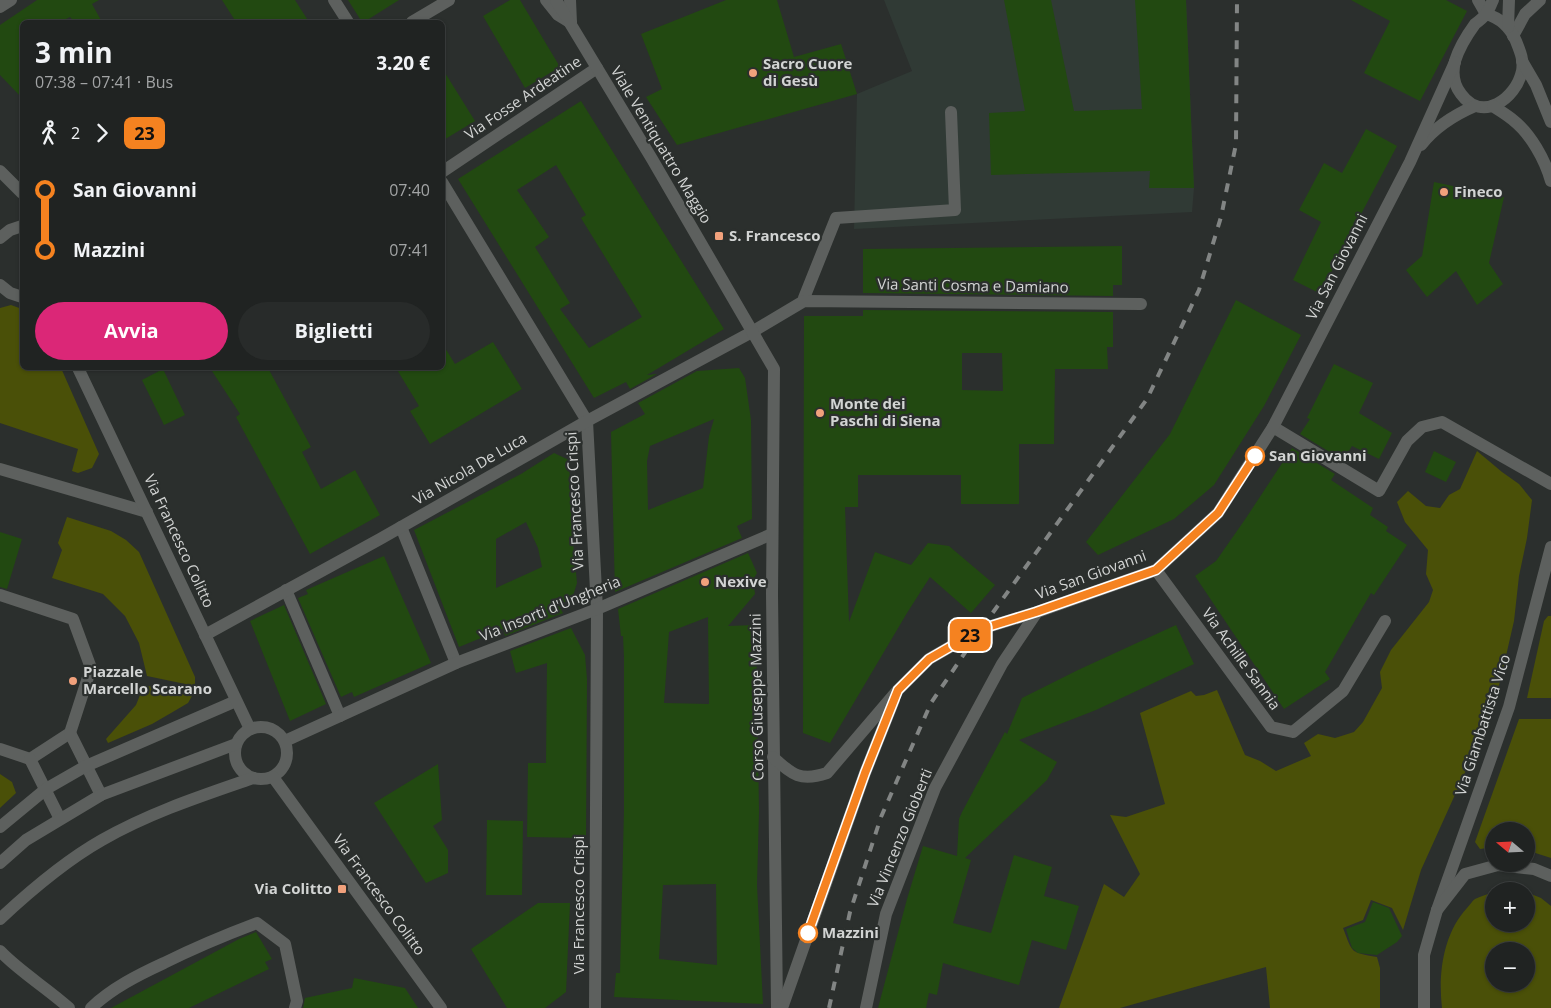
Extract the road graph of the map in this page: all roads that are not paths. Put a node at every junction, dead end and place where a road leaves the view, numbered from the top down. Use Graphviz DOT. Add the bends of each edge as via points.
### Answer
graph roads {
  1 [pos="10,0"];
  2 [pos="334,0"];
  3 [pos="449,0"];
  4 [pos="546,0"];
  5 [pos="556,0"];
  6 [pos="570,0"];
  7 [pos="1478,0"];
  8 [pos="1493,0"];
  9 [pos="1509,0"];
  10 [pos="1540,0"];
  11 [pos="0,7"];
  12 [pos="1486,14"];
  13 [pos="347,20"];
  14 [pos="415,20"];
  15 [pos="571,24"];
  16 [pos="1511,32"];
  17 [pos="1522,61"];
  18 [pos="1455,62"];
  19 [pos="597,68"];
  20 [pos="1475,106"];
  21 [pos="1493,106"];
  22 [pos="951,112"];
  23 [pos="1551,122"];
  24 [pos="1410,162"];
  25 [pos="445,170"];
  26 [pos="0,171"];
  27 [pos="1551,181"];
  28 [pos="445,187"];
  29 [pos="20,191"];
  30 [pos="20,227"];
  31 [pos="0,238"];
  32 [pos="0,285"];
  33 [pos="20,296"];
  34 [pos="804,301"];
  35 [pos="1141,304"];
  36 [pos="752,332"];
  37 [pos="79,370"];
  38 [pos="587,421"];
  39 [pos="1273,427"];
  40 [pos="0,469"];
  41 [pos="1551,484"];
  42 [pos="147,512"];
  43 [pos="401,527"];
  44 [pos="772,534"];
  45 [pos="1551,547"];
  46 [pos="1156,570"];
  47 [pos="286,590"];
  48 [pos="0,595"];
  49 [pos="597,609"];
  50 [pos="1036,612"];
  51 [pos="1385,621"];
  52 [pos="205,635"];
  53 [pos="456,663"];
  54 [pos="898,690"];
  55 [pos="236,701"];
  56 [pos="340,716"];
  57 [pos="250,729"];
  58 [pos="70,733"];
  59 [pos="285,742"];
  60 [pos="236,744"];
  61 [pos="0,749"];
  62 [pos="773,757"];
  63 [pos="30,759"];
  64 [pos="86,766"];
  65 [pos="273,777"];
  66 [pos="253,778"];
  67 [pos="46,789"];
  68 [pos="101,795"];
  69 [pos="60,819"];
  70 [pos="0,827"];
  71 [pos="0,863"];
  72 [pos="1551,876"];
  73 [pos="1437,910"];
  74 [pos="0,919"];
  75 [pos="0,951"];
  76 [pos="68,1008"];
  77 [pos="91,1008"];
  78 [pos="295,1008"];
  79 [pos="441,1008"];
  80 [pos="595,1008"];
  81 [pos="777,1008"];
  82 [pos="782,1008"];
  83 [pos="866,1008"];
  84 [pos="1424,1008"];
  1 -- 11 [label="street"];
  2 -- 13 [label="street"];
  3 -- 14 [label="street"];
  4 -- 15 [label="street" via="558,15"];
  5 -- 15 [label="street, Viale Ventiquattro Maggio"];
  6 -- 15 [label="street"];
  7 -- 12 [label="street"];
  8 -- 12 [label="street"];
  9 -- 16 [label="street"];
  10 -- 16 [label="street"];
  12 -- 16 [label="street" via="1494,16"];
  12 -- 18 [label="street" via="1468,35"];
  15 -- 19 [label="street, Viale Ventiquattro Maggio"];
  16 -- 17 [label="street"];
  17 -- 21 [label="street" via="1519,80 1513,90"];
  17 -- 23 [label="street"];
  18 -- 20 [label="street" via="1457,88"];
  18 -- 24 [label="street, Via San Giovanni"];
  19 -- 25 [label="street, Via Fosse Ardeatine"];
  19 -- 36 [label="street, Viale Ventiquattro Maggio"];
  20 -- 21 [label="street"];
  20 -- 24 [label="street, Via San Giovanni" via="1437,128"];
  21 -- 27 [label="street" via="1527,133"];
  22 -- 34 [label="street" via="955,210 836,218"];
  24 -- 39 [label="street, Via San Giovanni"];
  26 -- 29 [label="street"];
  28 -- 38 [label="street, Via Francesco Crispi"];
  30 -- 31 [label="street"];
  32 -- 33 [label="street"];
  34 -- 35 [label="street, Via Santi Cosma e Damiano"];
  34 -- 36 [label="street, Via Nicola De Luca"];
  36 -- 38 [label="street, Via Nicola De Luca"];
  36 -- 44 [label="street, Corso Giuseppe Mazzini" via="774,369"];
  37 -- 42 [label="street, Via Francesco Colitto"];
  38 -- 43 [label="street, Via Nicola De Luca"];
  38 -- 49 [label="street, Via Francesco Crispi"];
  39 -- 41 [label="street" via="1379,491 1407,442 1422,427 1442,422"];
  39 -- 46 [label="street, Via San Giovanni" via="1218,513"];
  40 -- 42 [label="street"];
  42 -- 52 [label="street, Via Francesco Colitto"];
  43 -- 47 [label="street, Via Nicola De Luca"];
  43 -- 53 [label="street"];
  44 -- 49 [label="street, Via Insorti d'Ungheria"];
  44 -- 62 [label="street, Corso Giuseppe Mazzini"];
  45 -- 73 [label="street, Via Giambattista Vico" via="1509,708"];
  46 -- 50 [label="street, Via San Giovanni"];
  46 -- 51 [label="street, Via Achille Sannia" via="1272,727 1279,729 1293,732 1343,691"];
  47 -- 52 [label="street, Via Nicola De Luca"];
  47 -- 56 [label="street"];
  48 -- 58 [label="street" via="73,619 91,668"];
  49 -- 53 [label="street, Via Insorti d'Ungheria"];
  49 -- 80 [label="street, Via Francesco Crispi"];
  50 -- 54 [label="street, Via San Giovanni" via="981,629 929,659"];
  50 -- 83 [label="street, Via Vincenzo Gioberti" via="1002,664 935,788 886,914"];
  52 -- 55 [label="street, Via Francesco Colitto"];
  53 -- 56 [label="street, Via Insorti d'Ungheria"];
  54 -- 62 [label="street, Via San Giovanni" via="827,773 801,777"];
  54 -- 82 [label="street" via="865,773"];
  55 -- 57 [label="street, Via Francesco Colitto"];
  55 -- 64 [label="street"];
  56 -- 59 [label="street, Via Insorti d'Ungheria"];
  57 -- 59 [label="street" via="270,728"];
  57 -- 60 [label="street"];
  58 -- 63 [label="street"];
  58 -- 64 [label="street"];
  59 -- 65 [label="street" via="287,760"];
  60 -- 66 [label="street" via="237,763 245,774"];
  60 -- 68 [label="street"];
  61 -- 63 [label="street"];
  62 -- 81 [label="street, Corso Giuseppe Mazzini"];
  63 -- 67 [label="street"];
  64 -- 67 [label="street"];
  64 -- 68 [label="street"];
  65 -- 66 [label="street"];
  65 -- 79 [label="street, Via Francesco Colitto"];
  66 -- 74 [label="street" via="180,803 102,840 62,866"];
  67 -- 69 [label="street"];
  67 -- 70 [label="street"];
  68 -- 69 [label="street"];
  69 -- 71 [label="street" via="26,840"];
  72 -- 73 [label="street" via="1498,864 1465,874"];
  73 -- 84 [label="street, Via Giambattista Vico" via="1424,955"];
  75 -- 76 [label="street"];
  77 -- 78 [label="street" via="134,977 257,923 285,944 297,1001"];
}
